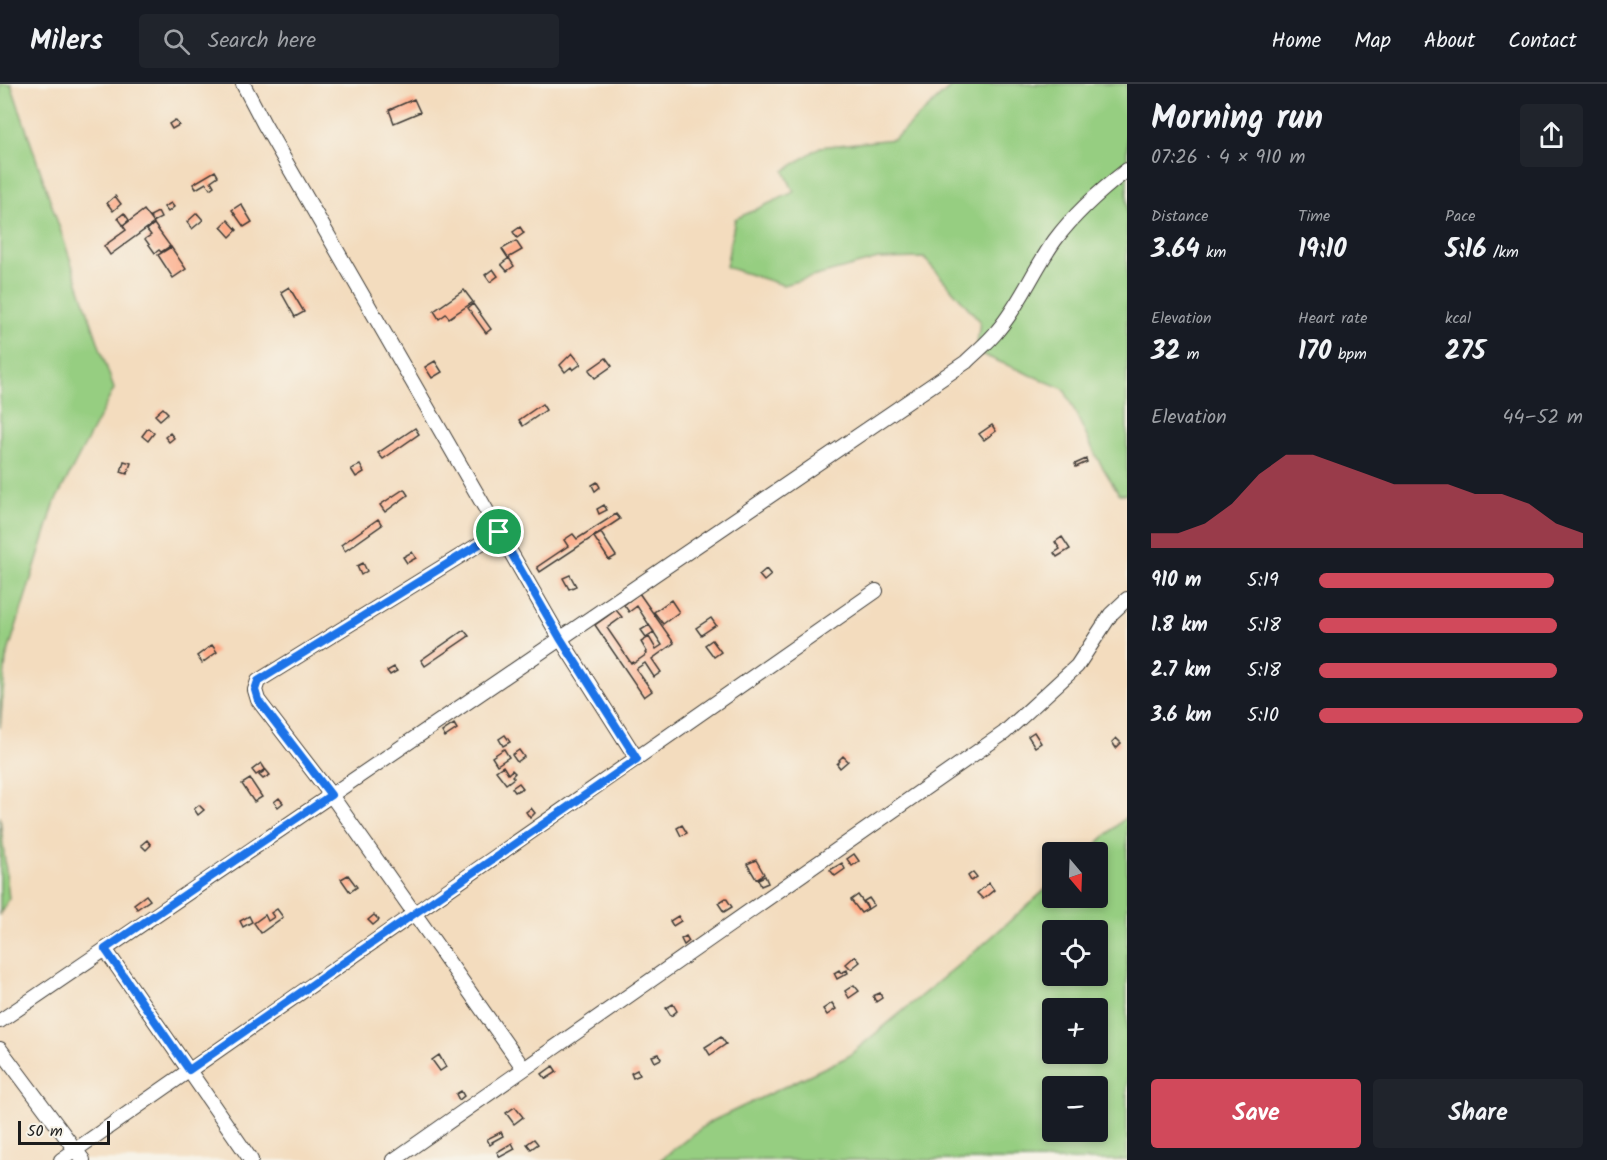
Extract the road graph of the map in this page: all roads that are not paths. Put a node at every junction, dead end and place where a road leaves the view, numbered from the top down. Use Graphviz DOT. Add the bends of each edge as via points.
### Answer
graph roads {
  1 [pos="243,84"];
  2 [pos="1127,170"];
  3 [pos="499,532"];
  4 [pos="876,591"];
  5 [pos="1127,599"];
  6 [pos="560,638"];
  7 [pos="637,759"];
  8 [pos="331,795"];
  9 [pos="414,914"];
  10 [pos="105,949"];
  11 [pos="0,1021"];
  12 [pos="0,1049"];
  13 [pos="524,1069"];
  14 [pos="189,1070"];
  15 [pos="79,1155"];
  16 [pos="61,1160"];
  17 [pos="251,1160"];
  18 [pos="394,1160"];
  1 -- 3 [label="street"];
  2 -- 6 [label="street" via="1077,214 1054,241 999,330 966,362"];
  3 -- 6 [label="street"];
  3 -- 8 [label="street" via="258,681 258,700"];
  4 -- 7 [label="street"];
  5 -- 13 [label="street" via="1111,614 1077,666 1004,733"];
  6 -- 7 [label="street"];
  6 -- 8 [label="street"];
  7 -- 9 [label="street"];
  8 -- 9 [label="street"];
  8 -- 10 [label="street"];
  9 -- 13 [label="street"];
  9 -- 14 [label="street"];
  10 -- 11 [label="street"];
  10 -- 14 [label="street"];
  12 -- 15 [label="street"];
  13 -- 18 [label="street"];
  14 -- 15 [label="street"];
  14 -- 17 [label="street"];
  15 -- 16 [label="street"];
}
